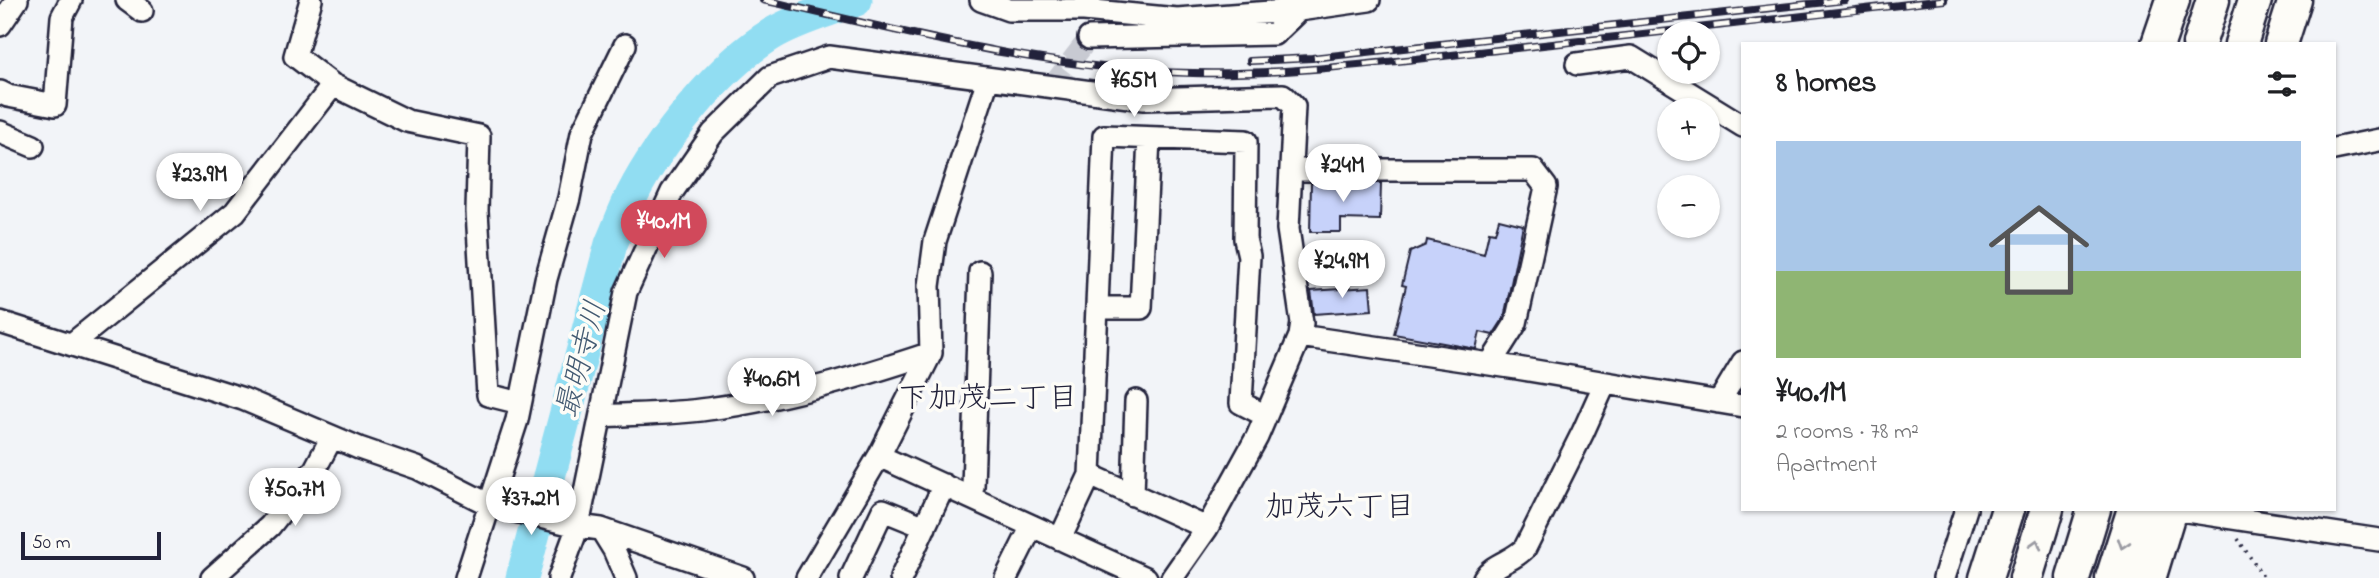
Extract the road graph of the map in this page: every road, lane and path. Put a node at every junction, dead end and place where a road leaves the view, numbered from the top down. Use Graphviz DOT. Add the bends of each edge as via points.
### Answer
graph roads {
  1 [pos="17,0"];
  2 [pos="71,0"];
  3 [pos="311,0"];
  4 [pos="981,0"];
  5 [pos="1369,0"];
  6 [pos="2173,0"];
  7 [pos="2213,0"];
  8 [pos="2255,0"];
  9 [pos="1299,10"];
  10 [pos="0,25"];
  11 [pos="1089,38"];
  12 [pos="2158,42"];
  13 [pos="2200,42"];
  14 [pos="2242,42"];
  15 [pos="625,45"];
  16 [pos="1577,64"];
  17 [pos="988,79"];
  18 [pos="333,85"];
  19 [pos="0,92"];
  20 [pos="1144,99"];
  21 [pos="1741,125"];
  22 [pos="0,132"];
  23 [pos="1146,138"];
  24 [pos="2379,140"];
  25 [pos="33,146"];
  26 [pos="2336,149"];
  27 [pos="1292,170"];
  28 [pos="980,272"];
  29 [pos="1097,307"];
  30 [pos="0,322"];
  31 [pos="1300,336"];
  32 [pos="72,344"];
  33 [pos="931,353"];
  34 [pos="1490,365"];
  35 [pos="1741,365"];
  36 [pos="1605,383"];
  37 [pos="1136,401"];
  38 [pos="1719,402"];
  39 [pos="520,403"];
  40 [pos="1741,407"];
  41 [pos="601,416"];
  42 [pos="1266,416"];
  43 [pos="332,437"];
  44 [pos="879,456"];
  45 [pos="1090,475"];
  46 [pos="944,485"];
  47 [pos="1133,495"];
  48 [pos="969,496"];
  49 [pos="496,507"];
  50 [pos="1964,511"];
  51 [pos="1984,511"];
  52 [pos="2007,511"];
  53 [pos="2046,511"];
  54 [pos="2093,511"];
  55 [pos="2133,511"];
  56 [pos="2169,511"];
  57 [pos="2170,511"];
  58 [pos="2177,511"];
  59 [pos="2226,518"];
  60 [pos="574,525"];
  61 [pos="1032,526"];
  62 [pos="925,527"];
  63 [pos="1207,528"];
  64 [pos="601,529"];
  65 [pos="1060,539"];
  66 [pos="2379,540"];
  67 [pos="212,578"];
  68 [pos="466,578"];
  69 [pos="559,578"];
  70 [pos="626,578"];
  71 [pos="743,578"];
  72 [pos="807,578"];
  73 [pos="851,578"];
  74 [pos="901,578"];
  75 [pos="1006,578"];
  76 [pos="1146,578"];
  77 [pos="1172,578"];
  78 [pos="1484,578"];
  79 [pos="1944,578"];
  80 [pos="1963,578"];
  81 [pos="1986,578"];
  82 [pos="2026,578"];
  83 [pos="2073,578"];
  84 [pos="2112,578"];
  85 [pos="2135,578"];
  86 [pos="2155,578"];
  87 [pos="2264,578"];
  1 -- 10 [label="street"];
  2 -- 19 [label="street" via="62,17 55,104"];
  3 -- 18 [label="street" via="295,56"];
  4 -- 9 [label="street" via="1009,10 1084,10 1177,19"];
  5 -- 9 [label="street"];
  6 -- 12 [label="highway"];
  7 -- 13 [label="highway"];
  8 -- 14 [label="highway"];
  9 -- 11 [label="street" via="1274,34"];
  15 -- 39 [label="street" via="582,133"];
  16 -- 21 [label="street" via="1631,57"];
  17 -- 20 [label="street"];
  17 -- 33 [label="street" via="935,240 929,286"];
  17 -- 41 [label="street" via="829,57 770,77 713,133 672,192 626,292"];
  18 -- 32 [label="street" via="235,212"];
  18 -- 39 [label="street" via="407,121 479,136 477,211 488,395"];
  20 -- 23 [label="street"];
  20 -- 27 [label="street" via="1283,95 1294,106"];
  22 -- 25 [label="street"];
  23 -- 29 [label="street" via="1104,136"];
  23 -- 29 [label="street" via="1141,309"];
  23 -- 42 [label="street" via="1246,141 1245,239 1249,256 1241,403"];
  24 -- 26 [label="street"];
  27 -- 31 [label="street" via="1288,229"];
  27 -- 34 [label="street" via="1533,170 1546,187 1516,323"];
  28 -- 48 [label="street" via="973,487"];
  29 -- 45 [label="street"];
  30 -- 32 [label="street"];
  31 -- 34 [label="street"];
  31 -- 42 [label="street"];
  32 -- 43 [label="street" via="243,399"];
  33 -- 41 [label="street" via="859,377 707,410"];
  33 -- 44 [label="street"];
  34 -- 36 [label="street"];
  35 -- 38 [label="street"];
  36 -- 38 [label="street"];
  36 -- 78 [label="street" via="1525,548 1493,567"];
  37 -- 47 [label="street"];
  38 -- 40 [label="street"];
  39 -- 49 [label="street"];
  41 -- 60 [label="street"];
  42 -- 63 [label="street"];
  43 -- 49 [label="street" via="417,468"];
  43 -- 67 [label="street" via="314,469 270,526"];
  44 -- 46 [label="street"];
  44 -- 72 [label="street"];
  45 -- 47 [label="street"];
  45 -- 65 [label="street"];
  46 -- 48 [label="street"];
  46 -- 62 [label="street"];
  47 -- 63 [label="street"];
  48 -- 61 [label="street"];
  49 -- 60 [label="street"];
  49 -- 68 [label="street"];
  50 -- 79 [label="street"];
  51 -- 80 [label="highway"];
  52 -- 81 [label="highway"];
  82 -- 53 [label="highway, one-way"];
  54 -- 83 [label="highway"];
  55 -- 84 [label="highway, one-way"];
  56 -- 85 [label="highway"];
  57 -- 86 [label="street"];
  58 -- 59 [label="street"];
  59 -- 66 [label="street"];
  59 -- 87 [label="path"];
  60 -- 64 [label="street"];
  60 -- 69 [label="street"];
  61 -- 65 [label="street"];
  61 -- 75 [label="street"];
  62 -- 73 [label="street" via="883,510"];
  62 -- 74 [label="street"];
  63 -- 77 [label="street"];
  64 -- 70 [label="street"];
  64 -- 71 [label="street"];
  65 -- 76 [label="street"];
}
